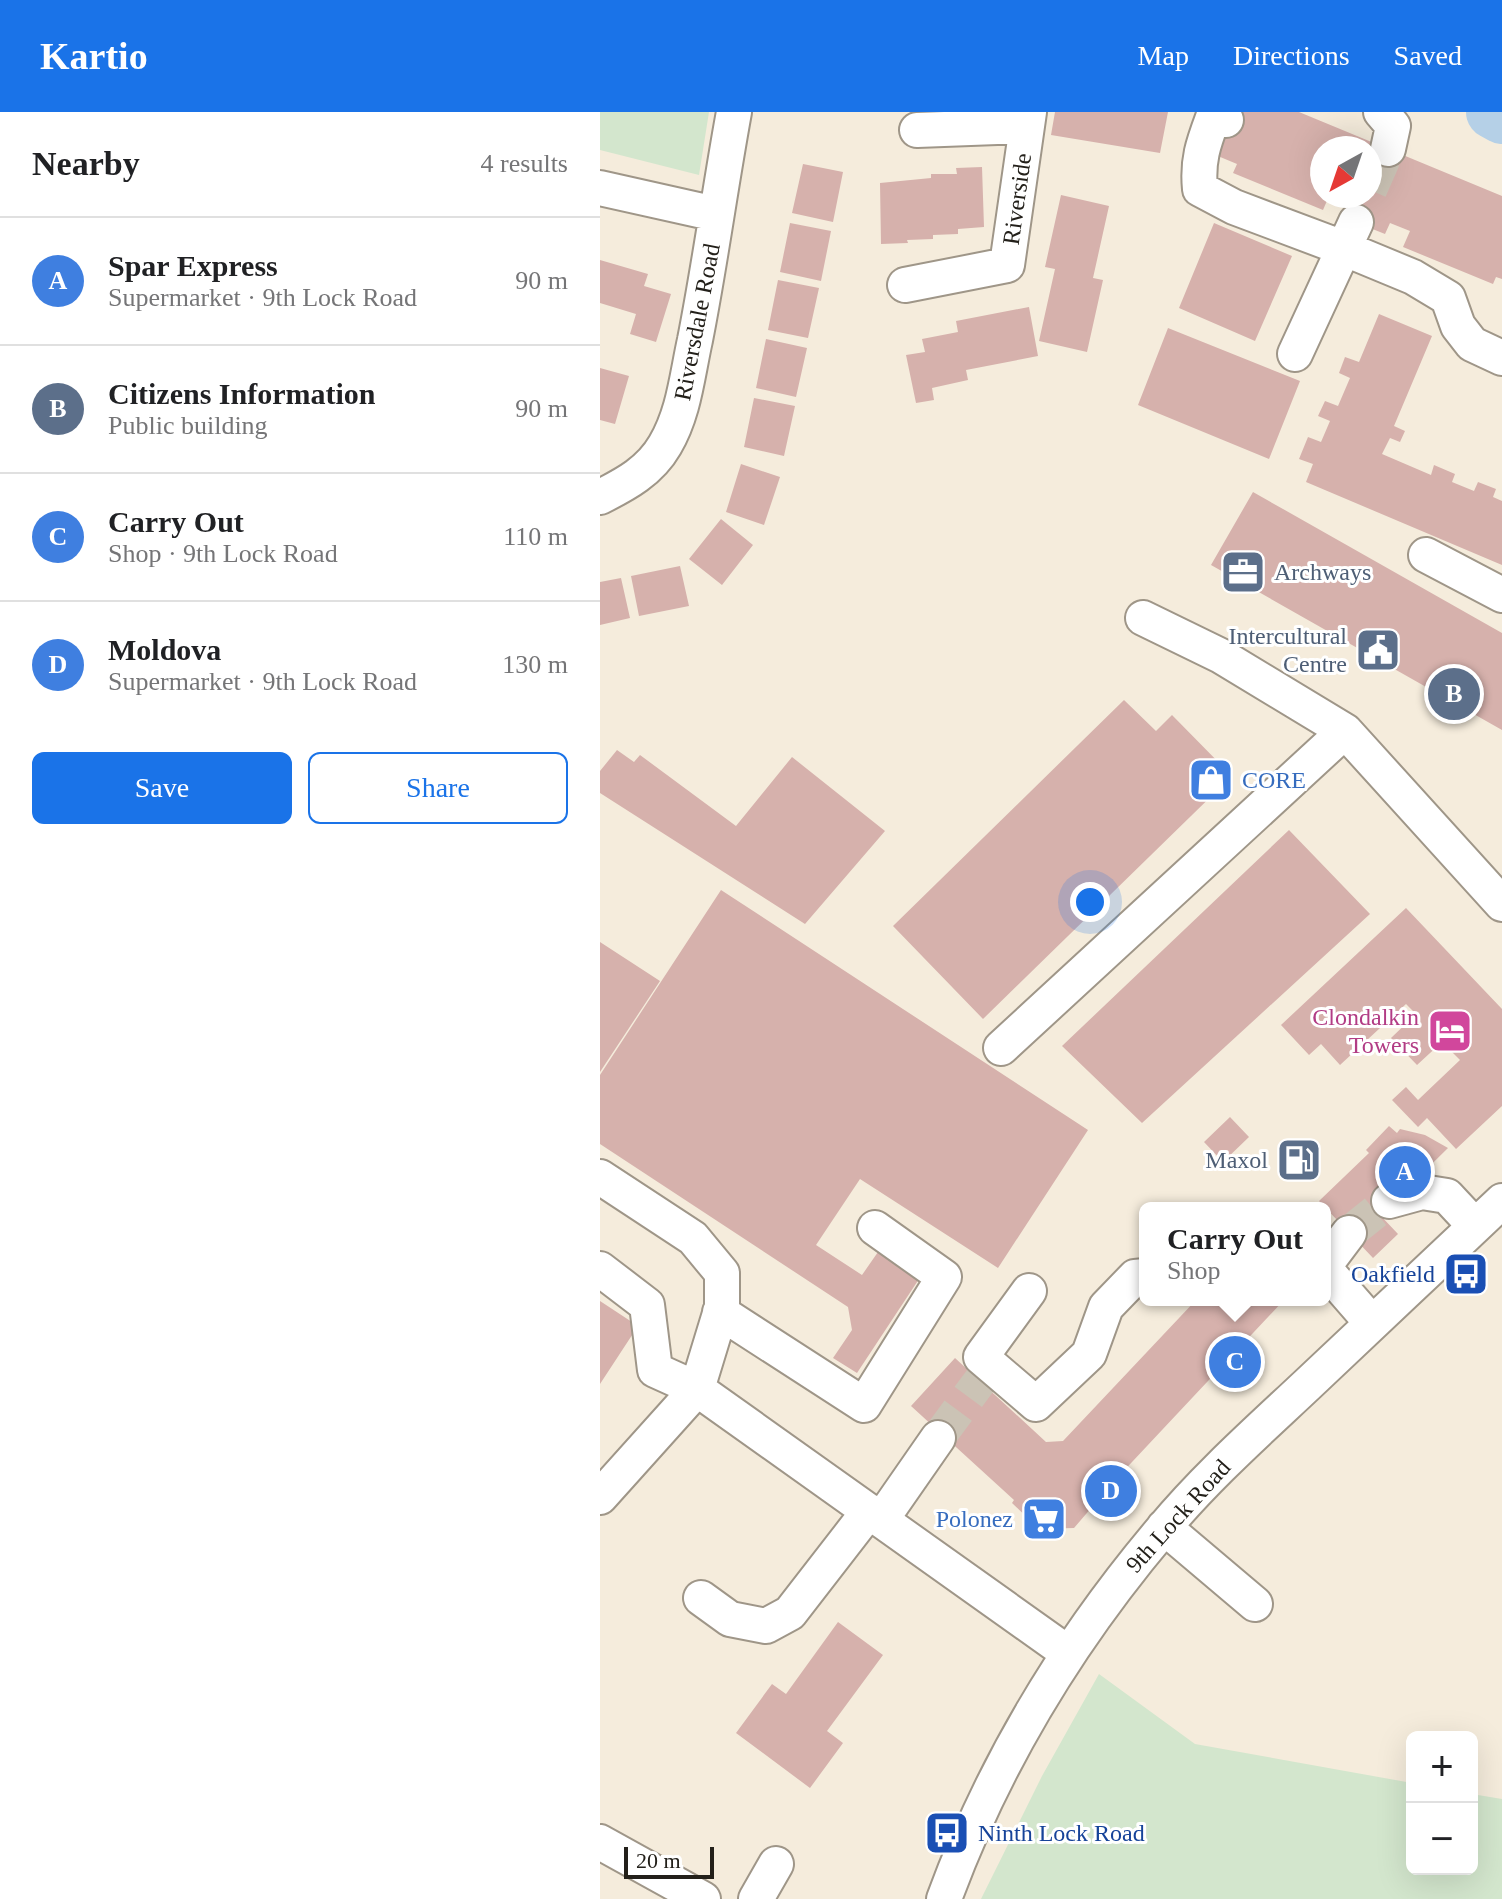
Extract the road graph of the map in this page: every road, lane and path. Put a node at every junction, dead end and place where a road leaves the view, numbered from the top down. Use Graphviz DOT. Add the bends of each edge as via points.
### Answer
graph roads {
  1 [pos="734,112"];
  2 [pos="1381,112"];
  3 [pos="1028,119"];
  4 [pos="1226,120"];
  5 [pos="917,130"];
  6 [pos="1388,149"];
  7 [pos="600,188"];
  8 [pos="716,214"];
  9 [pos="1350,235"];
  10 [pos="905,285"];
  11 [pos="1295,354"];
  12 [pos="1502,358"];
  13 [pos="600,497"];
  14 [pos="1426,555"];
  15 [pos="1502,595"];
  16 [pos="1143,618"];
  17 [pos="1345,731"];
  18 [pos="1502,904"];
  19 [pos="1001,1048"];
  20 [pos="600,1177"];
  21 [pos="1389,1201"];
  22 [pos="1502,1201"];
  23 [pos="1475,1226"];
  24 [pos="875,1228"];
  25 [pos="1349,1233"];
  26 [pos="1331,1258"];
  27 [pos="600,1269"];
  28 [pos="1331,1274"];
  29 [pos="1139,1277"];
  30 [pos="1029,1291"];
  31 [pos="720,1312"];
  32 [pos="1372,1323"];
  33 [pos="697,1389"];
  34 [pos="938,1438"];
  35 [pos="600,1497"];
  36 [pos="875,1515"];
  37 [pos="1164,1527"];
  38 [pos="701,1598"];
  39 [pos="1255,1604"];
  40 [pos="1068,1653"];
  41 [pos="600,1842"];
  42 [pos="776,1864"];
  43 [pos="703,1899"];
  44 [pos="756,1899"];
  45 [pos="944,1899"];
  1 -- 8 [label="street, Riversdale Road"];
  2 -- 6 [label="street" via="1393,126"];
  3 -- 5 [label="street, Riverside"];
  3 -- 10 [label="street, Riverside" via="1007,265"];
  4 -- 9 [label="street" via="1214,115 1197,166 1200,189 1234,207"];
  7 -- 8 [label="street"];
  8 -- 13 [label="street, Riversdale Road" via="680,415 649,466 630,483"];
  9 -- 11 [label="street"];
  9 -- 12 [label="street" via="1448,298 1458,326 1472,344"];
  14 -- 15 [label="street"];
  16 -- 17 [label="street" via="1221,656"];
  17 -- 18 [label="street"];
  17 -- 19 [label="street"];
  20 -- 31 [label="street" via="693,1238 722,1273"];
  21 -- 23 [label="street" via="1422,1192 1447,1196"];
  22 -- 23 [label="street, 9th Lock Road"];
  23 -- 32 [label="street, 9th Lock Road"];
  24 -- 31 [label="street" via="944,1277 864,1405"];
  25 -- 26 [label="street"];
  27 -- 33 [label="street" via="647,1305 655,1370"];
  28 -- 32 [label="street"];
  29 -- 30 [label="street" via="1106,1307 1089,1354 1036,1404 987,1372 981,1357"];
  31 -- 33 [label="street"];
  32 -- 37 [label="street, 9th Lock Road"];
  33 -- 35 [label="street"];
  33 -- 36 [label="street"];
  34 -- 36 [label="street"];
  36 -- 38 [label="street" via="790,1613 766,1626 730,1619"];
  36 -- 40 [label="street"];
  37 -- 39 [label="street"];
  37 -- 40 [label="street, 9th Lock Road"];
  40 -- 45 [label="street, 9th Lock Road" via="996,1779"];
  41 -- 43 [label="street"];
  42 -- 44 [label="street"];
}
